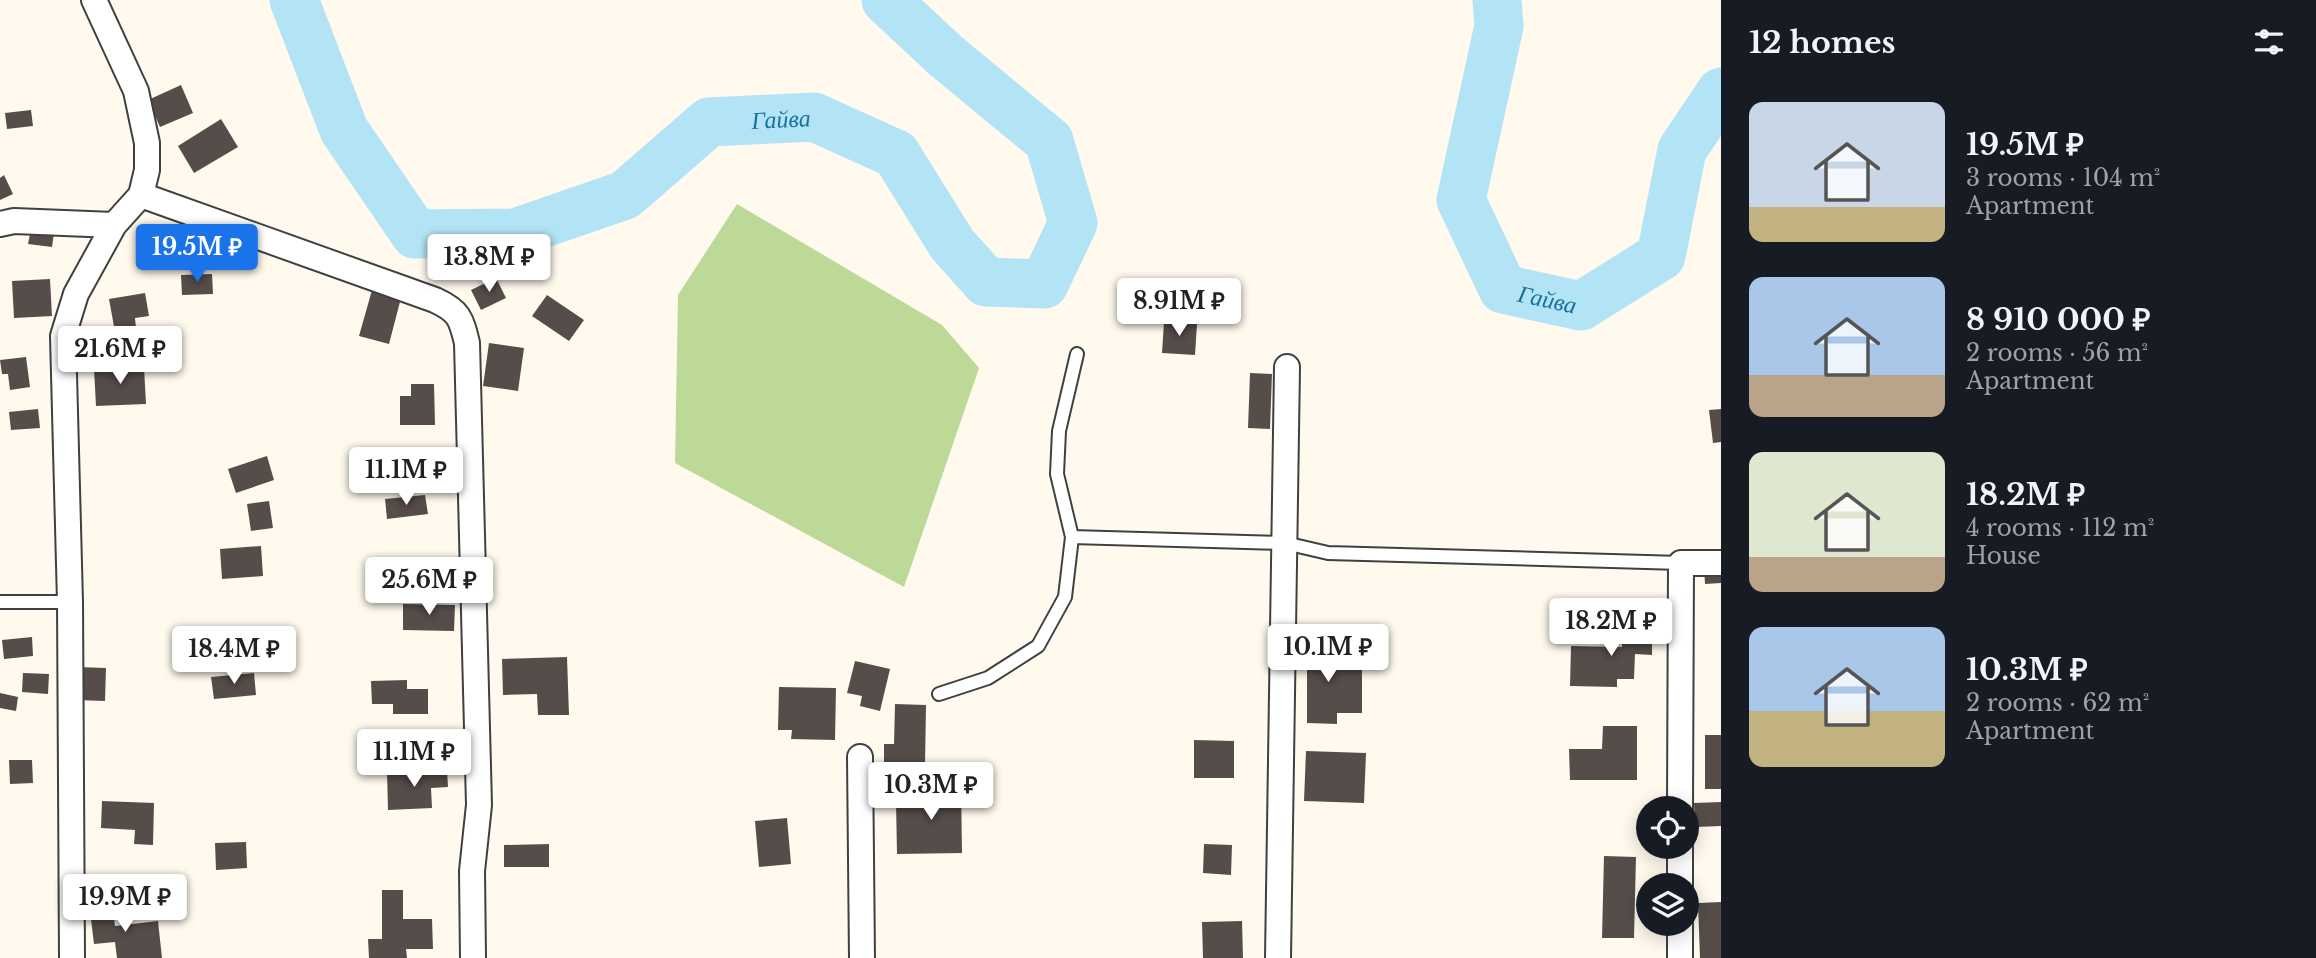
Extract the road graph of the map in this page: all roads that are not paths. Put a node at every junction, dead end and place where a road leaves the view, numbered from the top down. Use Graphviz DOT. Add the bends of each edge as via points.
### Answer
graph roads {
  1 [pos="93,0"];
  2 [pos="141,195"];
  3 [pos="0,224"];
  4 [pos="114,225"];
  5 [pos="1077,354"];
  6 [pos="1287,367"];
  7 [pos="1072,537"];
  8 [pos="1285,543"];
  9 [pos="1681,563"];
  10 [pos="1721,563"];
  11 [pos="0,602"];
  12 [pos="70,602"];
  13 [pos="940,694"];
  14 [pos="860,757"];
  15 [pos="1680,796"];
  16 [pos="1680,936"];
  17 [pos="72,958"];
  18 [pos="473,958"];
  19 [pos="862,958"];
  20 [pos="1278,958"];
  21 [pos="1680,958"];
  1 -- 2 [label="street" via="135,91 147,143"];
  2 -- 4 [label="street"];
  2 -- 18 [label="street" via="435,300 452,308 462,321 467,343 480,805 472,871"];
  3 -- 4 [label="street"];
  4 -- 12 [label="street" via="76,294 63,336"];
  5 -- 7 [label="lane" via="1059,431 1057,474"];
  6 -- 8 [label="street"];
  7 -- 8 [label="lane"];
  7 -- 13 [label="lane" via="1065,597 1038,646 989,678"];
  8 -- 9 [label="lane" via="1328,553"];
  8 -- 20 [label="street"];
  9 -- 10 [label="street"];
  9 -- 15 [label="street"];
  11 -- 12 [label="lane"];
  12 -- 17 [label="street"];
  14 -- 19 [label="street"];
  16 -- 21 [label="street"];
}
